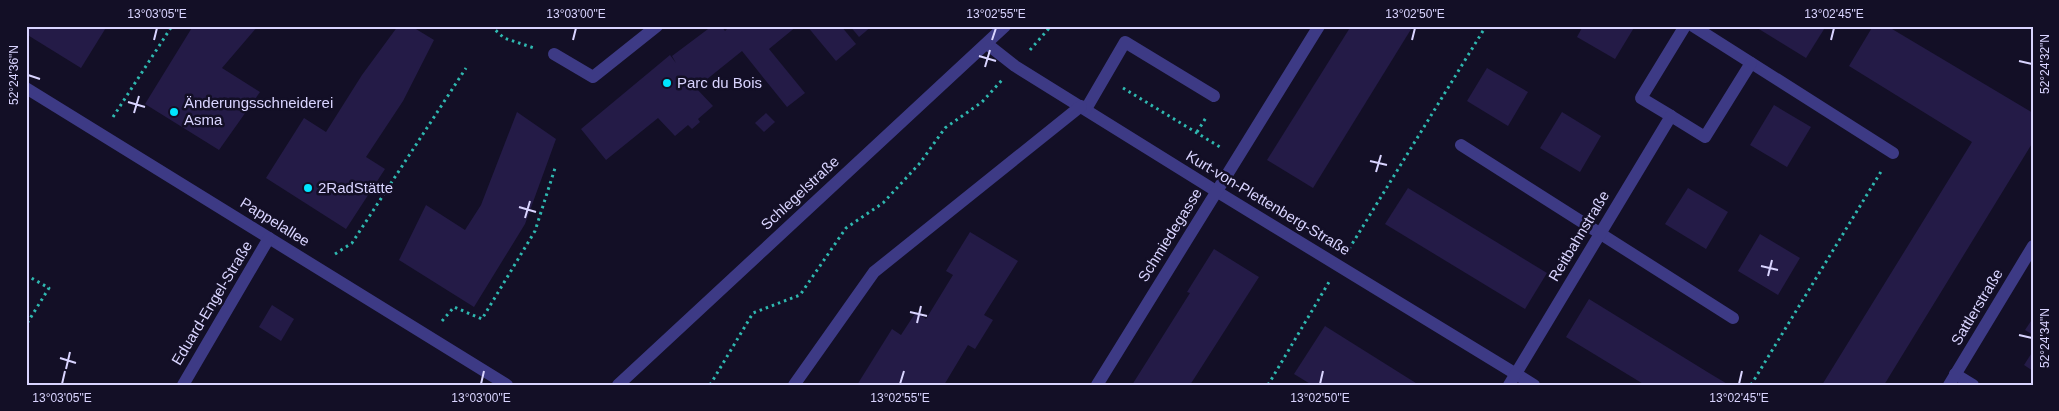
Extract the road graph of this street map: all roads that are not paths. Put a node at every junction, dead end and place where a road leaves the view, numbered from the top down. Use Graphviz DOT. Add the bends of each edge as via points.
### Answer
graph roads {
  1 [pos="657,26"];
  2 [pos="1005,26"];
  3 [pos="1319,26"];
  4 [pos="1685,26"];
  5 [pos="1693,26"];
  6 [pos="988,44"];
  7 [pos="554,54"];
  8 [pos="1751,63"];
  9 [pos="26,88"];
  10 [pos="1214,96"];
  11 [pos="1083,108"];
  12 [pos="1671,116"];
  13 [pos="1461,145"];
  14 [pos="1893,153"];
  15 [pos="1216,191"];
  16 [pos="1599,233"];
  17 [pos="269,238"];
  18 [pos="2033,246"];
  19 [pos="1733,318"];
  20 [pos="1516,374"];
  21 [pos="1952,380"];
  22 [pos="183,385"];
  23 [pos="506,385"];
  24 [pos="618,385"];
  25 [pos="794,385"];
  26 [pos="1097,385"];
  27 [pos="1509,385"];
  28 [pos="1534,385"];
  29 [pos="1973,385"];
  1 -- 7 [label="street" via="592,77"];
  2 -- 6 [label="street, Schlegelstraße"];
  3 -- 15 [label="street, Schmiedegasse"];
  4 -- 12 [label="street" via="1641,98"];
  5 -- 8 [label="street"];
  6 -- 11 [label="street, Kurt-von-Plettenberg-Straße" via="1015,66"];
  6 -- 24 [label="street, Schlegelstraße"];
  8 -- 12 [label="street" via="1704,137"];
  8 -- 14 [label="street"];
  9 -- 17 [label="street, Pappelallee"];
  10 -- 11 [label="street" via="1125,42"];
  11 -- 15 [label="street, Kurt-von-Plettenberg-Straße"];
  11 -- 25 [label="street" via="874,272"];
  12 -- 16 [label="street, Reitbahnstraße"];
  13 -- 16 [label="street"];
  15 -- 20 [label="street, Kurt-von-Plettenberg-Straße"];
  15 -- 26 [label="street, Schmiedegasse"];
  16 -- 19 [label="street"];
  16 -- 20 [label="street, Reitbahnstraße"];
  17 -- 22 [label="street, Eduard-Engel-Straße"];
  17 -- 23 [label="street, Pappelallee"];
  18 -- 21 [label="street, Sattlerstraße"];
  20 -- 27 [label="street, Reitbahnstraße"];
  20 -- 28 [label="street, Kurt-von-Plettenberg-Straße"];
  21 -- 29 [label="street"];
}
